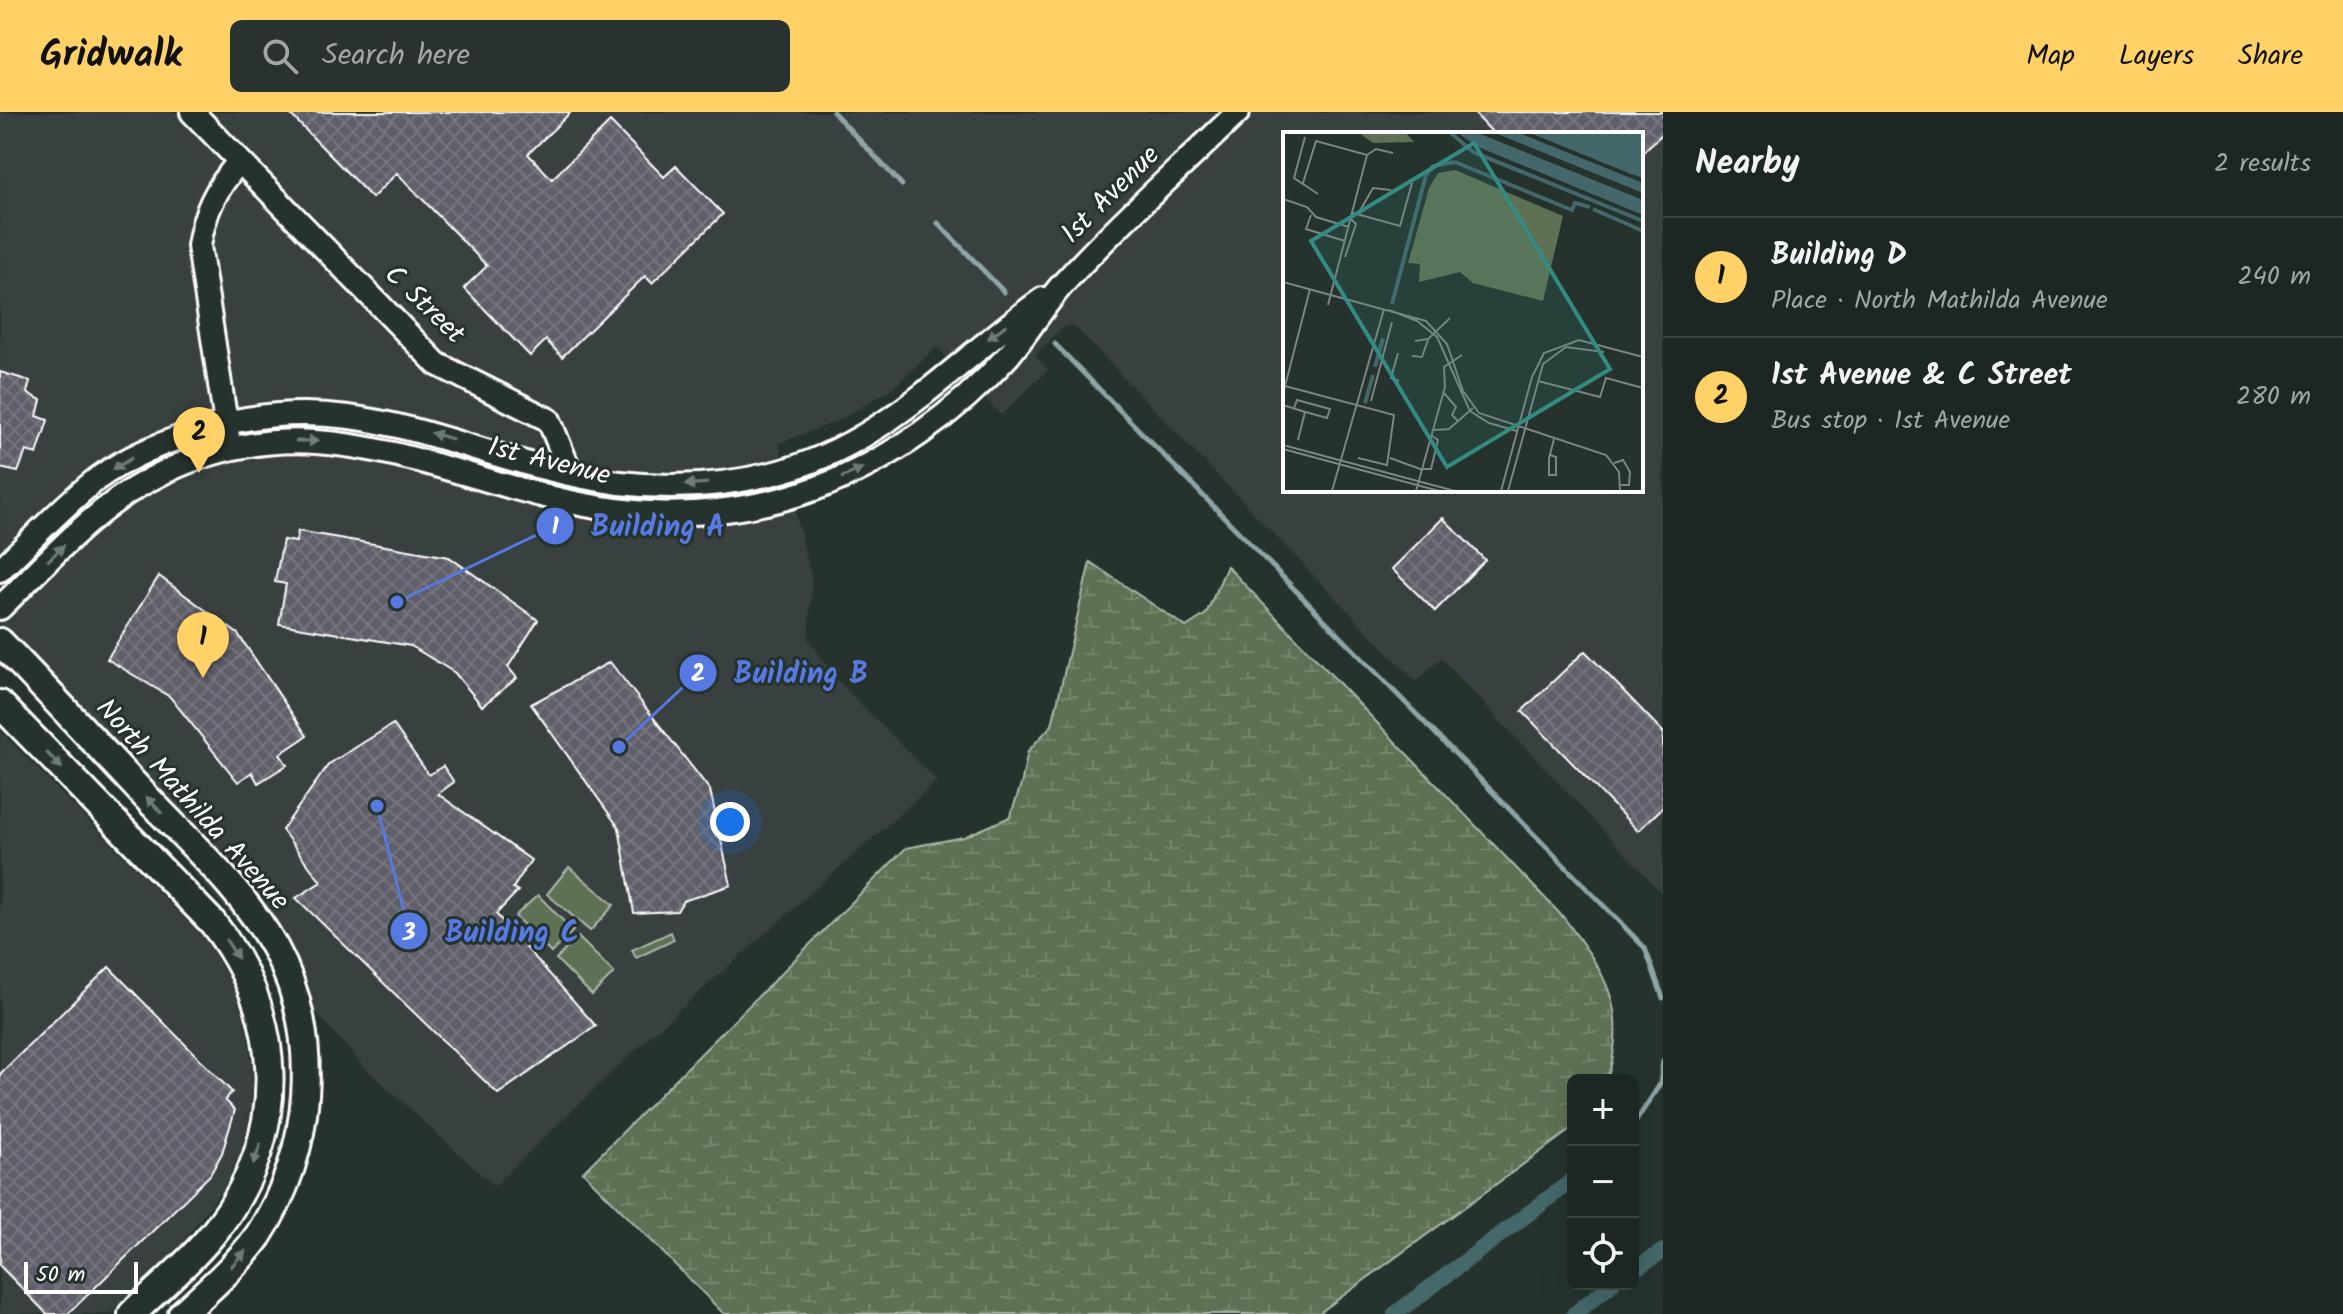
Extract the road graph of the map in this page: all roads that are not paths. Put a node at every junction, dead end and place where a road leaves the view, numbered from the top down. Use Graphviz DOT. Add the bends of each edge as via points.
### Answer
graph roads {
  1 [pos="192,112"];
  2 [pos="1238,112"];
  3 [pos="239,162"];
  4 [pos="1060,287"];
  5 [pos="226,422"];
  6 [pos="230,450"];
  7 [pos="570,472"];
  8 [pos="0,570"];
  9 [pos="0,608"];
  10 [pos="0,642"];
  11 [pos="0,704"];
  12 [pos="132,1314"];
  13 [pos="182,1314"];
  1 -- 3 [label="street, C Street"];
  2 -- 4 [label="street, 1st Avenue"];
  3 -- 5 [label="street" via="213,197 199,246"];
  3 -- 7 [label="street, C Street" via="437,364 549,420"];
  6 -- 4 [label="street, 1st Avenue, one-way" via="271,442 355,444 563,499 660,514 779,500 857,471 934,422 1009,355"];
  4 -- 7 [label="street, 1st Avenue, one-way" via="993,334 883,426 773,474 661,487"];
  5 -- 6 [label="street"];
  7 -- 5 [label="street, 1st Avenue, one-way" via="359,417 268,415"];
  5 -- 8 [label="street, 1st Avenue, one-way" via="136,456 98,479"];
  9 -- 6 [label="street, 1st Avenue, one-way" via="114,501 178,465"];
  13 -- 10 [label="main road, North Mathilda Avenue, one-way" via="232,1266 274,1208 298,1143 305,1079 299,1011 274,948 256,919"];
  11 -- 12 [label="main road, one-way" via="229,943 262,1013 270,1077 261,1144 235,1204 216,1231"];
}
